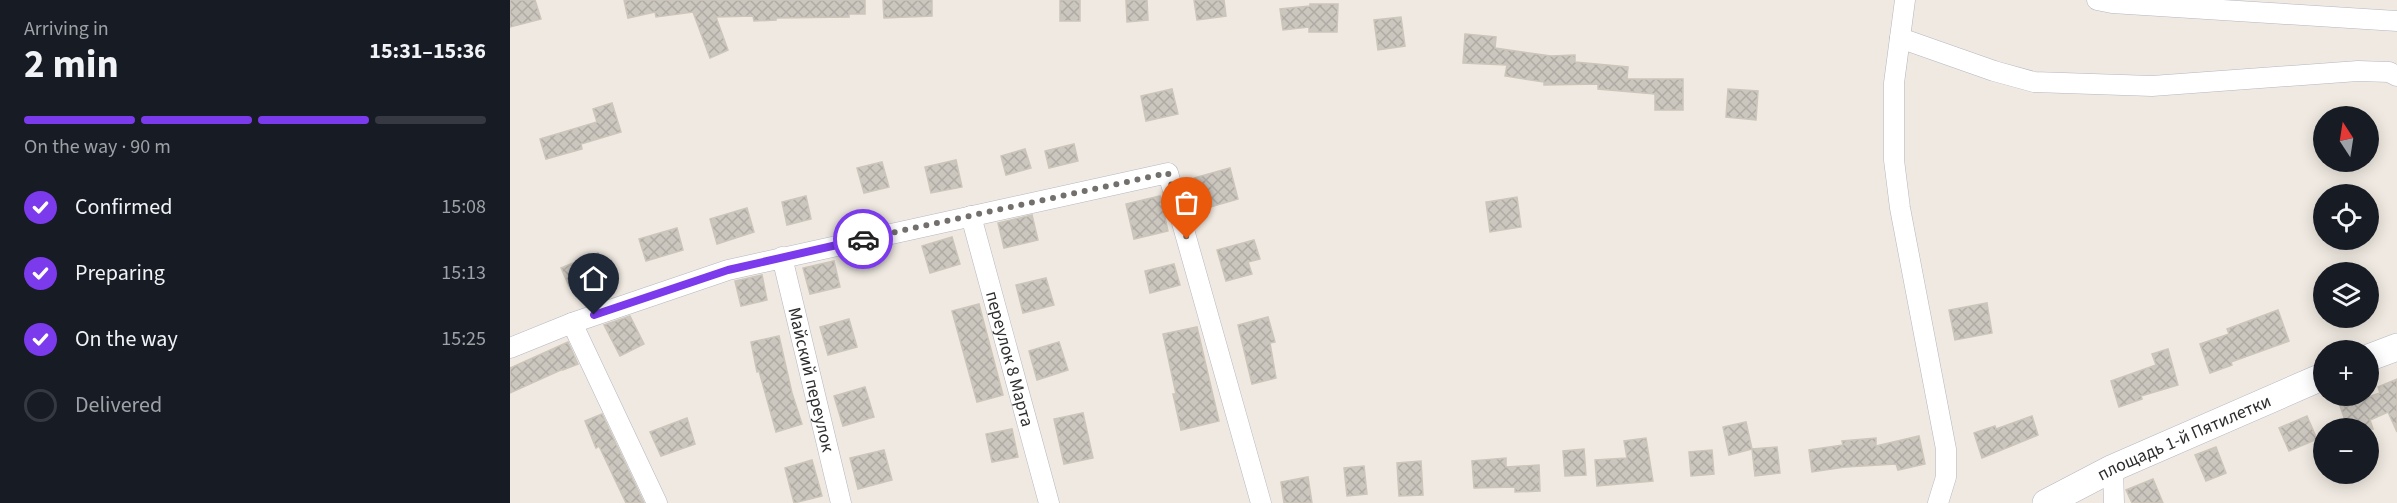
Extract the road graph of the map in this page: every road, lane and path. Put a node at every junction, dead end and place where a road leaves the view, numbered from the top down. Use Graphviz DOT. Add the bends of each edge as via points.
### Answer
graph roads {
  1 [pos="1905,0"];
  2 [pos="2097,0"];
  3 [pos="2397,21"];
  4 [pos="1900,38"];
  5 [pos="2397,76"];
  6 [pos="971,216"];
  7 [pos="782,256"];
  8 [pos="572,323"];
  9 [pos="2397,347"];
  10 [pos="510,348"];
  11 [pos="2379,354"];
  12 [pos="2313,380"];
  13 [pos="2113,468"];
  14 [pos="657,503"];
  15 [pos="841,503"];
  16 [pos="1049,503"];
  17 [pos="1261,503"];
  18 [pos="1938,503"];
  19 [pos="2046,503"];
  20 [pos="2114,503"];
  1 -- 4 [label="street"];
  2 -- 3 [label="street"];
  4 -- 5 [label="street" via="2034,82 2152,86 2358,71"];
  4 -- 18 [label="street" via="1894,83 1894,160 1946,450 1946,477"];
  6 -- 7 [label="street"];
  6 -- 16 [label="street, переулок 8 Марта"];
  6 -- 17 [label="street" via="1168,173"];
  7 -- 8 [label="street" via="728,270"];
  7 -- 15 [label="street, Майский переулок"];
  8 -- 10 [label="street"];
  8 -- 14 [label="street"];
  9 -- 11 [label="main road"];
  12 -- 13 [label="main road, площадь 1-й Пятилетки"];
  13 -- 19 [label="main road, площадь 1-й Пятилетки"];
  13 -- 20 [label="street"];
}
